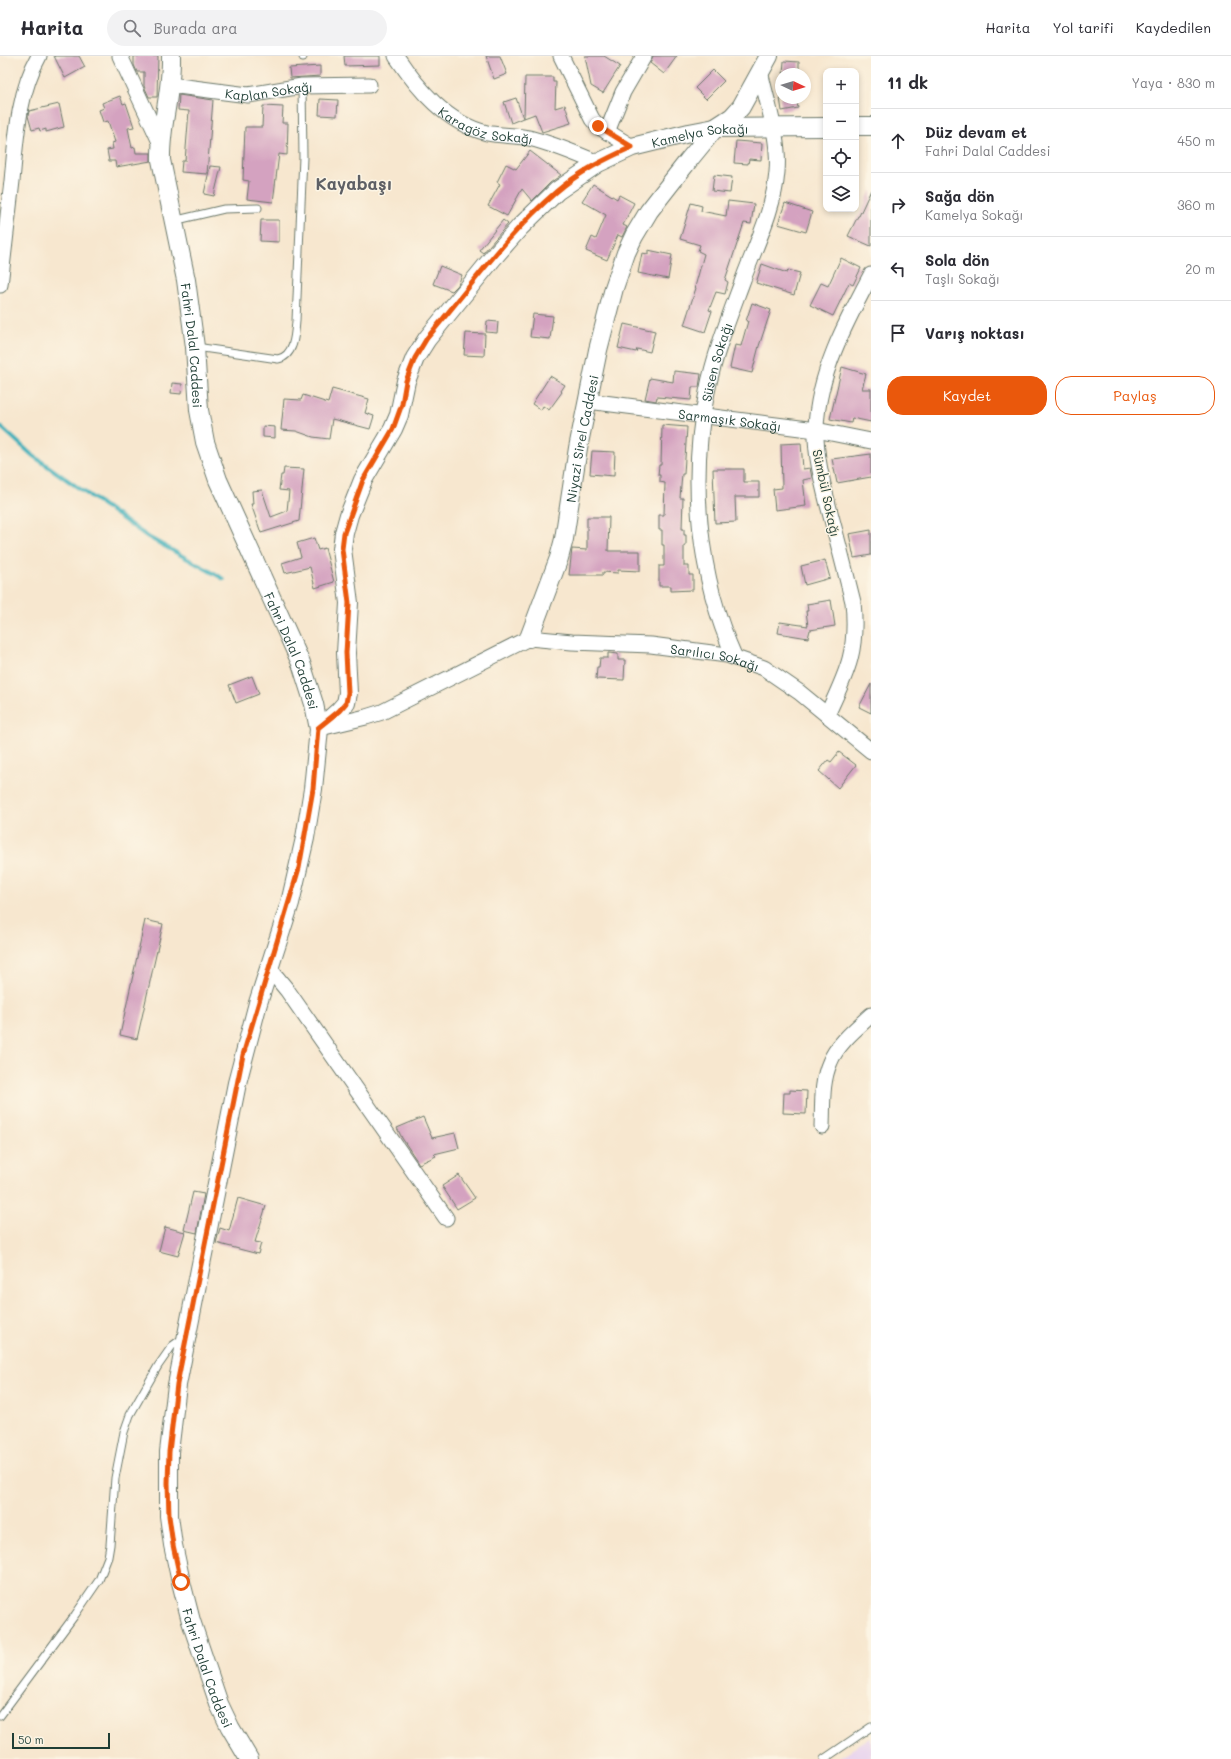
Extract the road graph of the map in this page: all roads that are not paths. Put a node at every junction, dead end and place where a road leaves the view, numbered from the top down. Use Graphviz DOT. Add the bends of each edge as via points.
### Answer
graph roads {
  1 [pos="39,56"];
  2 [pos="120,56"];
  3 [pos="170,56"];
  4 [pos="396,56"];
  5 [pos="561,56"];
  6 [pos="644,56"];
  7 [pos="765,63"];
  8 [pos="170,85"];
  9 [pos="369,85"];
  10 [pos="302,86"];
  11 [pos="823,126"];
  12 [pos="859,126"];
  13 [pos="871,126"];
  14 [pos="716,128"];
  15 [pos="773,128"];
  16 [pos="607,132"];
  17 [pos="161,144"];
  18 [pos="632,147"];
  19 [pos="598,163"];
  20 [pos="258,208"];
  21 [pos="173,221"];
  22 [pos="3,229"];
  23 [pos="871,275"];
  24 [pos="0,285"];
  25 [pos="195,347"];
  26 [pos="588,401"];
  27 [pos="702,416"];
  28 [pos="816,430"];
  29 [pos="871,441"];
  30 [pos="529,638"];
  31 [pos="735,658"];
  32 [pos="827,715"];
  33 [pos="318,728"];
  34 [pos="871,751"];
  35 [pos="269,968"];
  36 [pos="871,1015"];
  37 [pos="822,1126"];
  38 [pos="446,1218"];
  39 [pos="186,1336"];
  40 [pos="0,1716"];
  41 [pos="871,1727"];
  42 [pos="249,1759"];
  43 [pos="824,1759"];
  1 -- 22 [label="street" via="24,94"];
  2 -- 17 [label="street"];
  3 -- 8 [label="street, Fahri Dalal Caddesi"];
  4 -- 19 [label="street, Karagöz Sokağı" via="416,86 428,98 467,126 489,134 527,138 558,146"];
  5 -- 16 [label="street" via="592,119"];
  6 -- 16 [label="street" via="623,92"];
  7 -- 14 [label="street, Niyazi Sirel Caddesi" via="741,107"];
  7 -- 15 [label="street, Süsen Sokağı"];
  8 -- 10 [label="street, Kaplan Sokağı" via="248,95"];
  8 -- 17 [label="street, Fahri Dalal Caddesi"];
  9 -- 10 [label="street, Kaplan Sokağı"];
  10 -- 25 [label="lane" via="303,157 296,321 295,335 288,353 278,359"];
  11 -- 15 [label="street, Kamelya Sokağı"];
  12 -- 13 [label="street"];
  14 -- 15 [label="street, Kamelya Sokağı"];
  14 -- 18 [label="street, Kamelya Sokağı"];
  14 -- 26 [label="street, Niyazi Sirel Caddesi" via="649,211 634,236 616,281 604,324"];
  15 -- 27 [label="street, Süsen Sokağı" via="777,150 776,185 713,368"];
  16 -- 18 [label="street"];
  17 -- 21 [label="street, Fahri Dalal Caddesi"];
  18 -- 19 [label="street, Kamelya Sokağı"];
  19 -- 33 [label="street, Kamelya Sokağı" via="557,191 520,227 427,338 415,358 406,381 399,415 363,480 344,533 342,549 349,603 346,653 348,693 346,703"];
  20 -- 21 [label="lane" via="224,209"];
  21 -- 25 [label="street, Fahri Dalal Caddesi" via="186,280"];
  22 -- 24 [label="street"];
  23 -- 28 [label="street, Sümbül Sokağı" via="848,317 828,368 817,413"];
  25 -- 33 [label="street, Fahri Dalal Caddesi" via="199,410 209,458 298,656 314,704"];
  26 -- 27 [label="street, Sarmaşık Sokağı"];
  26 -- 30 [label="street, Niyazi Sirel Caddesi" via="564,539"];
  27 -- 28 [label="street, Sarmaşık Sokağı"];
  27 -- 31 [label="street, Süsen Sokağı" via="698,482 704,549 723,627"];
  28 -- 29 [label="street, Sarmaşık Sokağı"];
  28 -- 32 [label="street, Sümbül Sokağı" via="824,488 848,581 855,621 847,673"];
  30 -- 31 [label="street, Sarılıcı Sokağı" via="665,647"];
  30 -- 33 [label="street" via="382,712"];
  31 -- 32 [label="street, Sarılıcı Sokağı" via="764,668 777,676"];
  32 -- 34 [label="street, Sarılıcı Sokağı"];
  33 -- 35 [label="street, Fahri Dalal Caddesi" via="313,789 305,838 292,896"];
  35 -- 38 [label="street"];
  35 -- 39 [label="street, Fahri Dalal Caddesi" via="238,1076"];
  36 -- 37 [label="street" via="838,1048 830,1061 823,1089"];
  39 -- 40 [label="lane" via="168,1352 130,1415 114,1478 109,1551 99,1580"];
  39 -- 42 [label="street, Fahri Dalal Caddesi" via="169,1452 169,1516 173,1545 191,1621 219,1704"];
  41 -- 43 [label="lane"];
}
